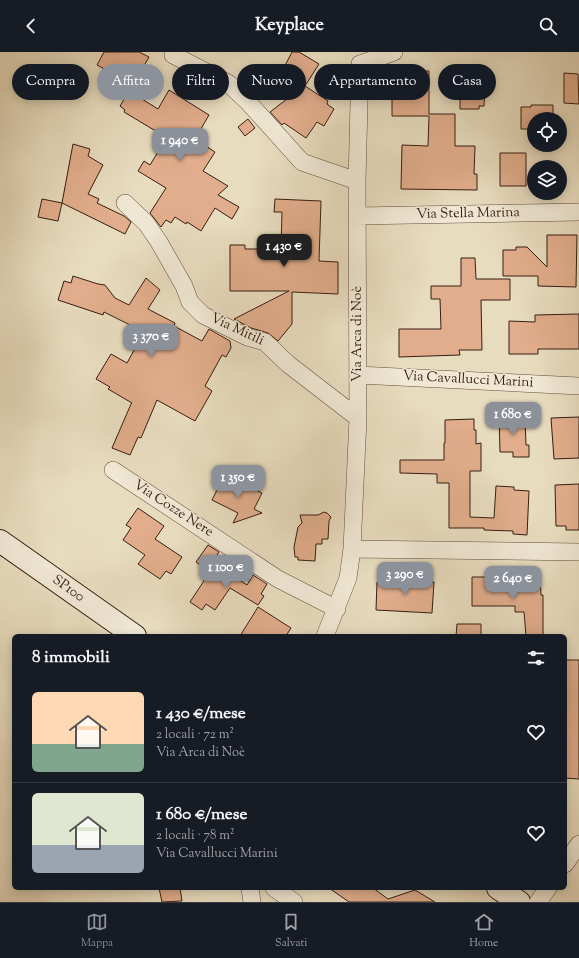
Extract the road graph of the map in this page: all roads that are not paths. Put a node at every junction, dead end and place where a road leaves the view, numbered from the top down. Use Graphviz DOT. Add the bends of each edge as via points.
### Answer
graph roads {
  1 [pos="173,52"];
  2 [pos="394,52"];
  3 [pos="357,181"];
  4 [pos="125,203"];
  5 [pos="579,212"];
  6 [pos="357,216"];
  7 [pos="358,375"];
  8 [pos="579,386"];
  9 [pos="358,418"];
  10 [pos="113,470"];
  11 [pos="0,541"];
  12 [pos="352,549"];
  13 [pos="579,552"];
  14 [pos="337,609"];
  15 [pos="132,634"];
  16 [pos="326,634"];
  17 [pos="579,844"];
  18 [pos="567,861"];
  19 [pos="250,890"];
  20 [pos="277,890"];
  21 [pos="501,890"];
  22 [pos="547,890"];
  23 [pos="252,902"];
  24 [pos="294,902"];
  25 [pos="518,902"];
  26 [pos="538,902"];
  1 -- 3 [label="street" via="173,55 228,84 248,102 302,162"];
  2 -- 3 [label="street, Via Arca di Noè" via="360,64"];
  3 -- 6 [label="street, Via Arca di Noè"];
  4 -- 9 [label="street, Via Mitili" via="146,224 184,286 190,302 203,315 247,337 266,342 288,364"];
  5 -- 6 [label="street, Via Stella Marina"];
  6 -- 7 [label="street, Via Arca di Noè"];
  7 -- 8 [label="street, Via Cavallucci Marini"];
  7 -- 9 [label="street, Via Arca di Noè"];
  9 -- 12 [label="street, Via Arca di Noè"];
  10 -- 14 [label="street, Via Cozze Nere" via="278,579"];
  11 -- 15 [label="main road, SP100 / SP100"];
  12 -- 13 [label="street"];
  12 -- 14 [label="street, Via Arca di Noè" via="348,578"];
  14 -- 16 [label="street, Via Arca di Noè"];
  17 -- 18 [label="street"];
  19 -- 23 [label="street"];
  20 -- 24 [label="street"];
  21 -- 25 [label="main road"];
  22 -- 26 [label="street"];
}
